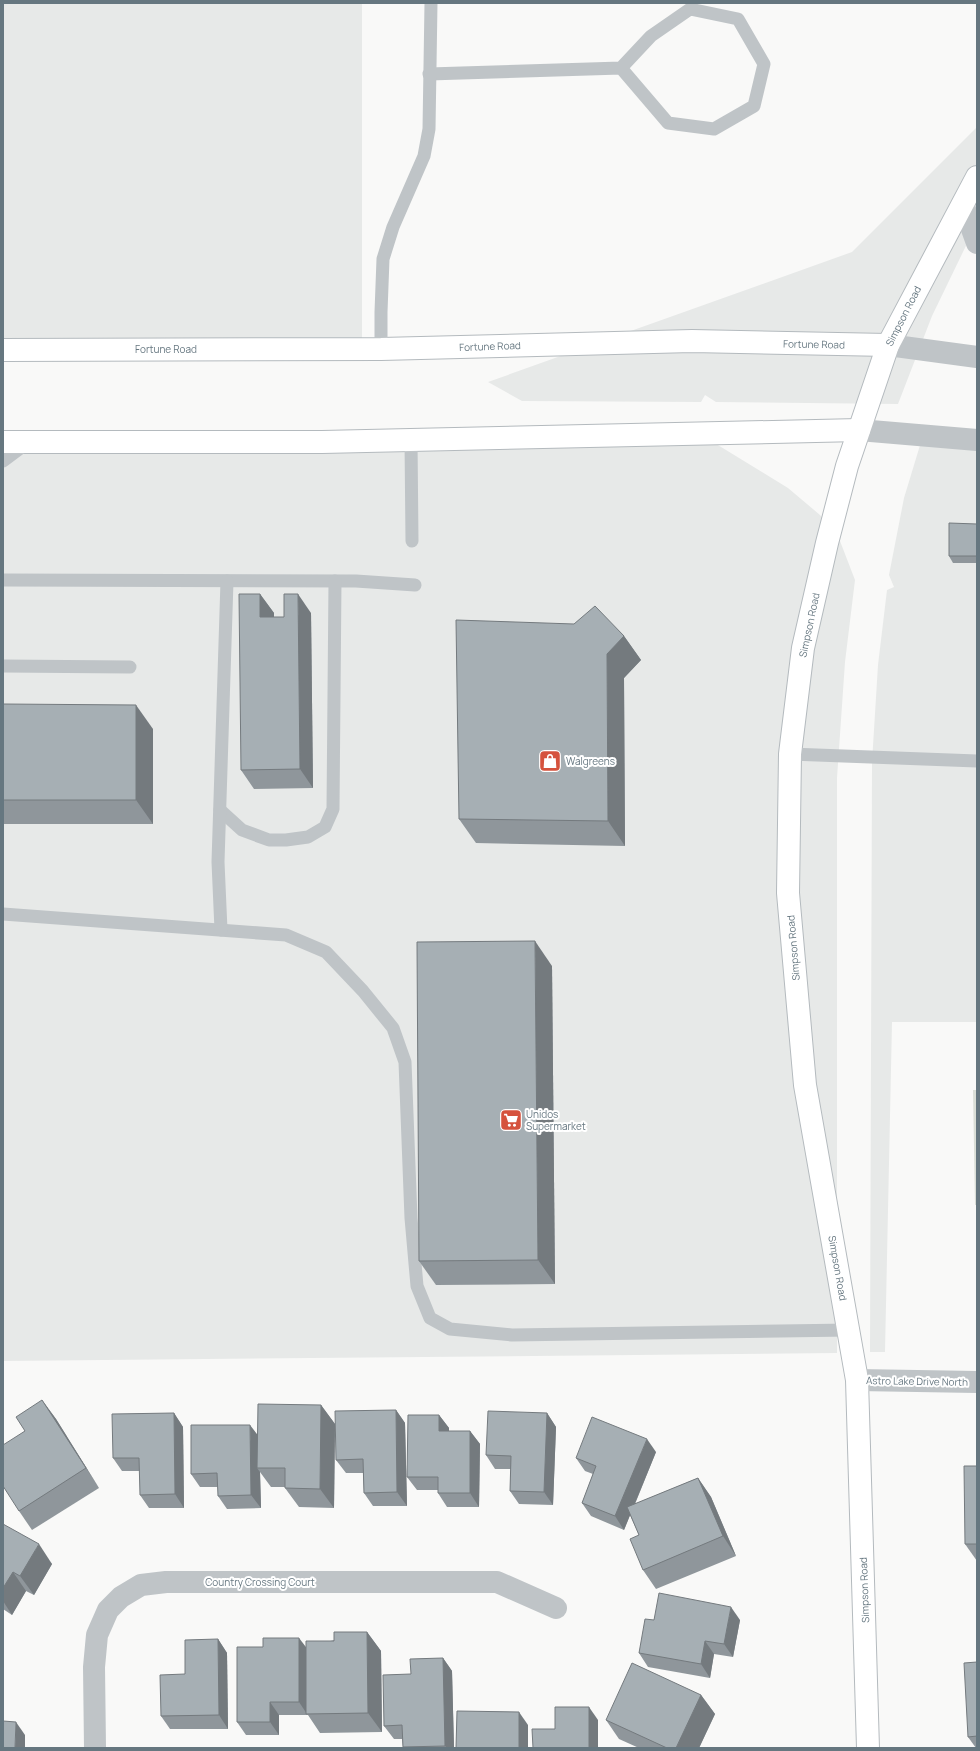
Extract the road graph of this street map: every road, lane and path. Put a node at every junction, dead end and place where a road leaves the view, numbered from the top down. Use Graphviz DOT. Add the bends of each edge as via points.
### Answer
graph roads {
  1 [pos="431,3"];
  2 [pos="621,68"];
  3 [pos="429,74"];
  4 [pos="977,177"];
  5 [pos="963,204"];
  6 [pos="977,243"];
  7 [pos="888,345"];
  8 [pos="381,349"];
  9 [pos="3,350"];
  10 [pos="977,357"];
  11 [pos="859,430"];
  12 [pos="411,440"];
  13 [pos="977,440"];
  14 [pos="3,442"];
  15 [pos="26,443"];
  16 [pos="3,461"];
  17 [pos="412,541"];
  18 [pos="3,580"];
  19 [pos="227,581"];
  20 [pos="335,581"];
  21 [pos="415,585"];
  22 [pos="3,666"];
  23 [pos="130,667"];
  24 [pos="790,754"];
  25 [pos="977,761"];
  26 [pos="220,810"];
  27 [pos="3,914"];
  28 [pos="221,930"];
  29 [pos="850,1330"];
  30 [pos="857,1380"];
  31 [pos="977,1382"];
  32 [pos="556,1608"];
  33 [pos="95,1748"];
  34 [pos="868,1748"];
  1 -- 3 [label="lane"];
  2 -- 2 [label="lane" via="651,36 690,9 738,19 764,64 754,106 714,129 668,123"];
  2 -- 3 [label="lane"];
  3 -- 8 [label="lane" via="429,129 424,156 393,228 383,259"];
  4 -- 5 [label="main road, Simpson Road"];
  5 -- 6 [label="street"];
  5 -- 7 [label="main road, Simpson Road"];
  7 -- 8 [label="main road, Fortune Road" via="692,341"];
  7 -- 10 [label="street, Fortune Road"];
  7 -- 11 [label="main road, Simpson Road"];
  8 -- 9 [label="main road, Fortune Road"];
  11 -- 12 [label="main road"];
  11 -- 13 [label="street"];
  11 -- 24 [label="main road, Simpson Road" via="847,466 803,648"];
  12 -- 15 [label="main road"];
  12 -- 17 [label="lane"];
  14 -- 15 [label="main road"];
  15 -- 16 [label="lane"];
  18 -- 19 [label="lane"];
  19 -- 20 [label="lane"];
  19 -- 26 [label="lane"];
  20 -- 21 [label="lane"];
  20 -- 26 [label="lane" via="332,809 324,826 308,837 269,840 242,830"];
  22 -- 23 [label="lane"];
  24 -- 25 [label="lane"];
  24 -- 29 [label="main road, Simpson Road" via="788,893 805,1085"];
  26 -- 28 [label="lane" via="218,862"];
  27 -- 28 [label="lane"];
  28 -- 29 [label="lane" via="286,935 326,952 393,1028 405,1062 410,1218 417,1286 430,1318 450,1329 512,1335"];
  29 -- 30 [label="main road, Simpson Road"];
  30 -- 31 [label="street, Astro Lake Drive North"];
  30 -- 34 [label="main road, Simpson Road"];
  32 -- 33 [label="street, Country Crossing Court" via="497,1582 166,1582 141,1585 108,1610 97,1635 94,1667"];
}
